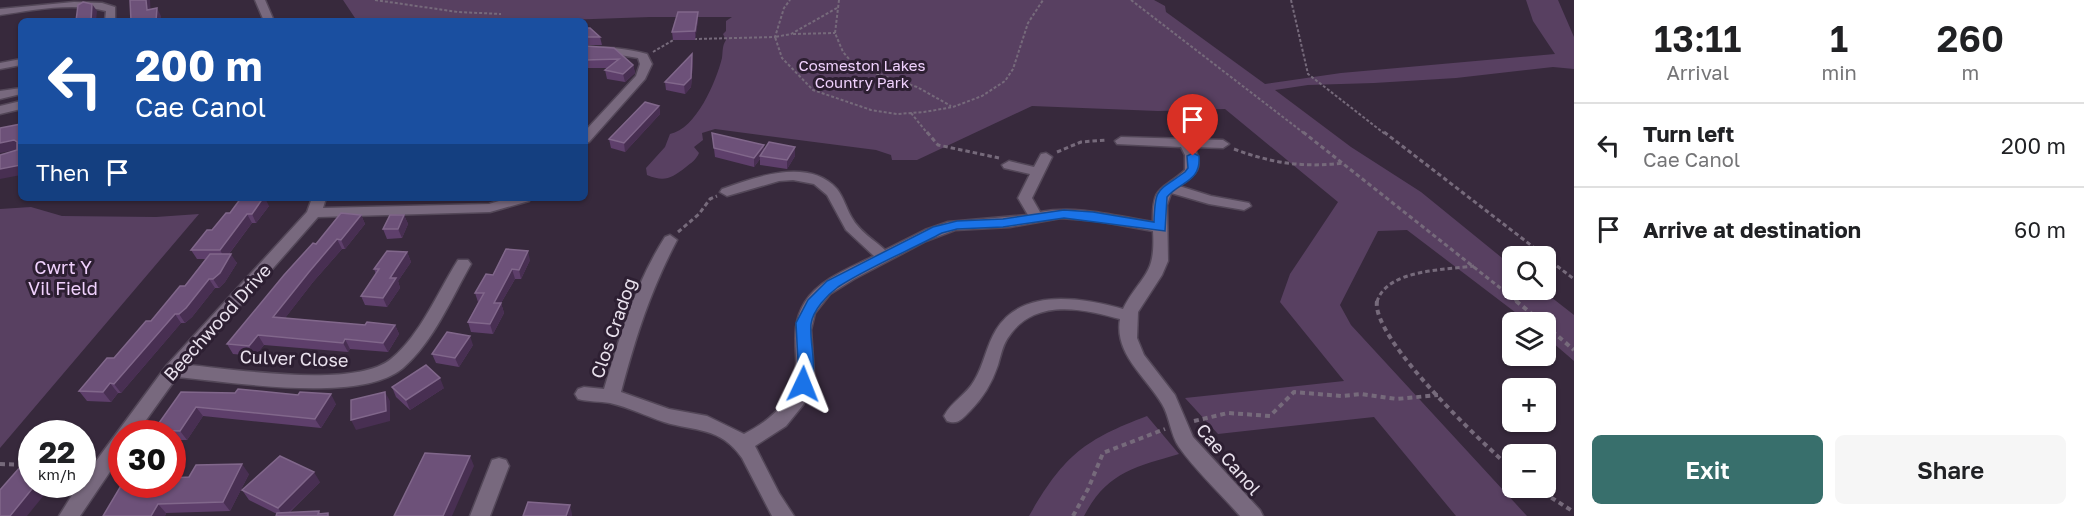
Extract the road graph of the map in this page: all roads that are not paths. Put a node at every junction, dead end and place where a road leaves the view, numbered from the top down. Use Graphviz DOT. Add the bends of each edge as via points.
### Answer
graph roads {
  1 [pos="260,0"];
  2 [pos="0,12"];
  3 [pos="110,18"];
  4 [pos="268,18"];
  5 [pos="588,50"];
  6 [pos="18,63"];
  7 [pos="0,66"];
  8 [pos="18,92"];
  9 [pos="0,95"];
  10 [pos="18,106"];
  11 [pos="0,110"];
  12 [pos="588,132"];
  13 [pos="1121,141"];
  14 [pos="1186,143"];
  15 [pos="1223,144"];
  16 [pos="1046,157"];
  17 [pos="1009,165"];
  18 [pos="1036,172"];
  19 [pos="1170,188"];
  20 [pos="727,192"];
  21 [pos="514,201"];
  22 [pos="316,206"];
  23 [pos="1244,206"];
  24 [pos="1036,216"];
  25 [pos="1161,228"];
  26 [pos="670,240"];
  27 [pos="885,257"];
  28 [pos="463,264"];
  29 [pos="1129,315"];
  30 [pos="174,370"];
  31 [pos="584,394"];
  32 [pos="611,396"];
  33 [pos="953,416"];
  34 [pos="136,420"];
  35 [pos="743,444"];
  36 [pos="108,459"];
  37 [pos="499,466"];
  38 [pos="69,516"];
  39 [pos="480,516"];
  40 [pos="784,516"];
  41 [pos="1253,516"];
  1 -- 4 [label="street"];
  2 -- 3 [label="street" via="86,1 108,6"];
  5 -- 12 [label="street" via="643,56 646,64 641,77"];
  6 -- 7 [label="street"];
  8 -- 9 [label="street"];
  10 -- 11 [label="street"];
  13 -- 14 [label="street"];
  14 -- 15 [label="street"];
  14 -- 19 [label="street" via="1194,168"];
  16 -- 18 [label="street"];
  17 -- 18 [label="street"];
  18 -- 24 [label="street" via="1025,198"];
  19 -- 23 [label="street"];
  19 -- 25 [label="street" via="1161,197"];
  20 -- 27 [label="street" via="767,178 796,177 821,183 835,195 853,230"];
  21 -- 22 [label="street" via="490,208"];
  22 -- 30 [label="street, Beechwood Drive"];
  24 -- 25 [label="street" via="1078,214"];
  24 -- 27 [label="street" via="947,227"];
  25 -- 29 [label="street" via="1160,261"];
  26 -- 32 [label="street, Clos Cradog" via="631,325"];
  27 -- 35 [label="street" via="832,284 813,303 804,323 805,372 798,396 785,419"];
  28 -- 30 [label="street, Culver Close" via="409,354 372,377 315,382"];
  29 -- 33 [label="street" via="1069,304 1036,308 1022,315 1003,332 979,389"];
  29 -- 41 [label="street, Cae Canol" via="1136,356 1169,400 1186,442"];
  30 -- 34 [label="street, Beechwood Drive"];
  31 -- 32 [label="street"];
  32 -- 35 [label="street" via="668,416 701,421"];
  35 -- 40 [label="street" via="758,465 768,495"];
  36 -- 38 [label="street"];
  37 -- 39 [label="street"];
}
